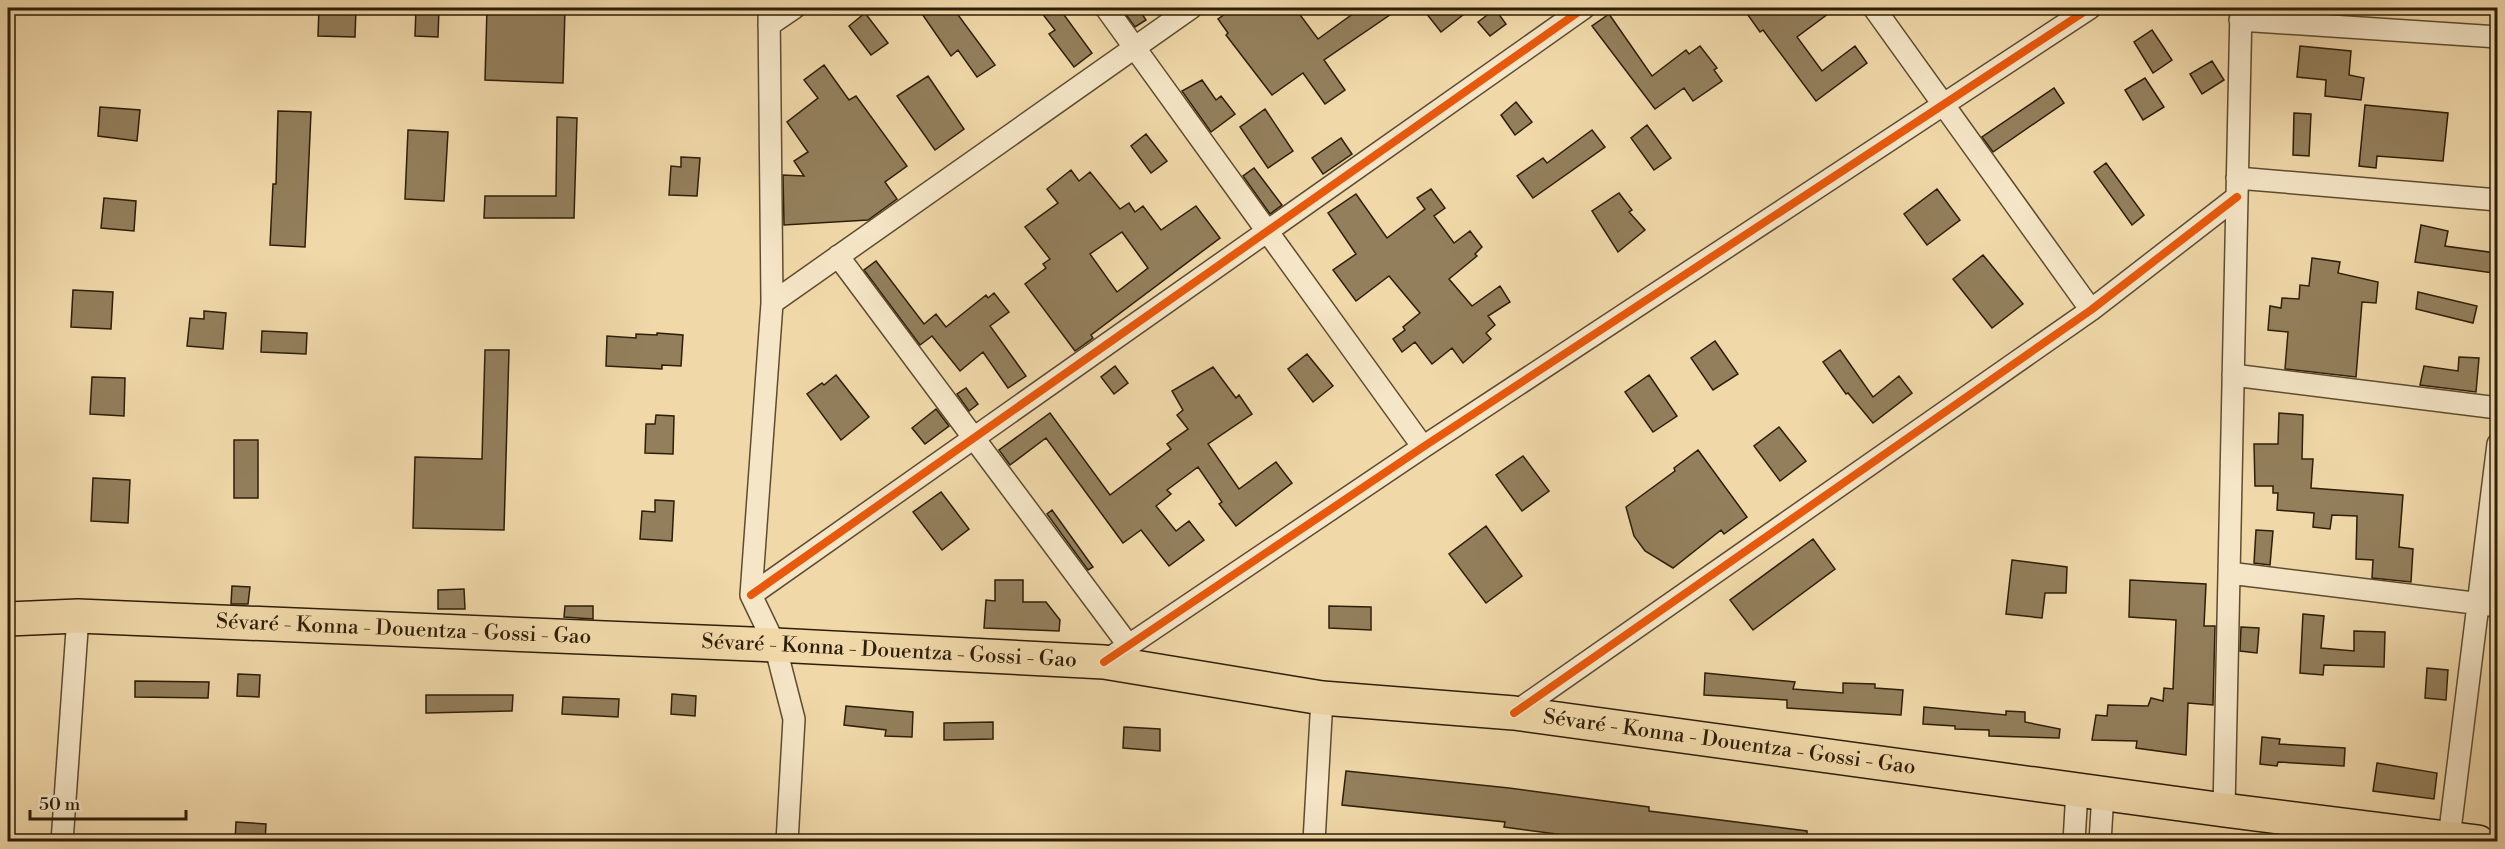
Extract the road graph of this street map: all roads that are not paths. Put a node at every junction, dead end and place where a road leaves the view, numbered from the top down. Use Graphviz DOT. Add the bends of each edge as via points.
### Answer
graph roads {
  1 [pos="794,8"];
  2 [pos="1106,8"];
  3 [pos="1191,8"];
  4 [pos="1584,8"];
  5 [pos="1874,8"];
  6 [pos="2090,8"];
  7 [pos="2240,14"];
  8 [pos="769,16"];
  9 [pos="2498,37"];
  10 [pos="1135,47"];
  11 [pos="1944,104"];
  12 [pos="2237,187"];
  13 [pos="2498,200"];
  14 [pos="1267,231"];
  15 [pos="838,256"];
  16 [pos="772,303"];
  17 [pos="2091,310"];
  18 [pos="2233,375"];
  19 [pos="2498,408"];
  20 [pos="973,437"];
  21 [pos="2498,444"];
  22 [pos="1423,447"];
  23 [pos="2229,573"];
  24 [pos="751,595"];
  25 [pos="2488,604"];
  26 [pos="78,616"];
  27 [pos="8,619"];
  28 [pos="775,645"];
  29 [pos="1117,654"];
  30 [pos="1322,698"];
  31 [pos="1514,713"];
  32 [pos="2090,792"];
  33 [pos="2224,810"];
  34 [pos="2463,840"];
  35 [pos="62,842"];
  36 [pos="787,842"];
  37 [pos="1314,842"];
  38 [pos="2074,842"];
  39 [pos="2100,842"];
  1 -- 8 [label="street"];
  2 -- 10 [label="street"];
  3 -- 10 [label="street"];
  4 -- 14 [label="street"];
  5 -- 11 [label="street"];
  6 -- 11 [label="street"];
  7 -- 9 [label="street"];
  7 -- 12 [label="street"];
  8 -- 16 [label="street"];
  10 -- 14 [label="street"];
  10 -- 15 [label="street"];
  11 -- 17 [label="street"];
  11 -- 22 [label="street"];
  12 -- 13 [label="street"];
  12 -- 17 [label="street"];
  12 -- 18 [label="street"];
  14 -- 20 [label="street"];
  14 -- 22 [label="street"];
  15 -- 16 [label="street"];
  15 -- 20 [label="street"];
  16 -- 24 [label="street"];
  17 -- 31 [label="street"];
  18 -- 19 [label="street"];
  18 -- 23 [label="street"];
  20 -- 24 [label="street"];
  20 -- 29 [label="street"];
  21 -- 25 [label="street"];
  22 -- 29 [label="street"];
  23 -- 25 [label="street"];
  23 -- 33 [label="street"];
  24 -- 28 [label="street"];
  25 -- 34 [label="street"];
  26 -- 27 [label="main road, Sévaré - Konna - Douentza - Gossi - Gao"];
  26 -- 28 [label="main road, Sévaré - Konna - Douentza - Gossi - Gao"];
  26 -- 35 [label="street"];
  28 -- 29 [label="main road, Sévaré - Konna - Douentza - Gossi - Gao"];
  28 -- 36 [label="street" via="794,718"];
  29 -- 30 [label="main road, Sévaré - Konna - Douentza - Gossi - Gao"];
  30 -- 31 [label="main road, Sévaré - Konna - Douentza - Gossi - Gao"];
  30 -- 37 [label="street"];
  31 -- 32 [label="main road, Sévaré - Konna - Douentza - Gossi - Gao"];
  32 -- 33 [label="main road, Sévaré - Konna - Douentza - Gossi - Gao"];
  32 -- 38 [label="street"];
  32 -- 39 [label="street"];
  33 -- 34 [label="main road, Sévaré - Konna - Douentza - Gossi - Gao"];
}
